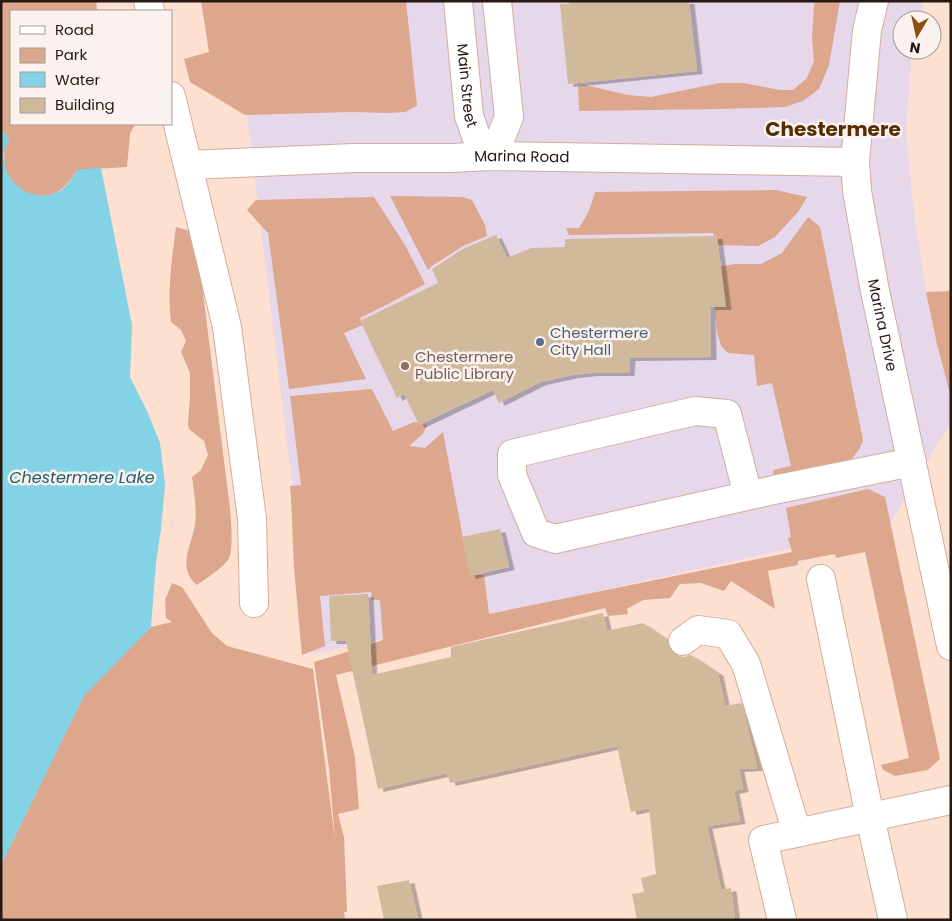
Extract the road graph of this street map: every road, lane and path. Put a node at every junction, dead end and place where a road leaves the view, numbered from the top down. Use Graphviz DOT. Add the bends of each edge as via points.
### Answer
graph roads {
  1 [pos="458,1"];
  2 [pos="497,1"];
  3 [pos="874,1"];
  4 [pos="172,100"];
  5 [pos="490,156"];
  6 [pos="856,162"];
  7 [pos="188,165"];
  8 [pos="912,462"];
  9 [pos="748,495"];
  10 [pos="821,579"];
  11 [pos="254,603"];
  12 [pos="950,640"];
  13 [pos="684,641"];
  14 [pos="951,800"];
  15 [pos="870,817"];
  16 [pos="797,833"];
  17 [pos="782,920"];
  18 [pos="893,920"];
  1 -- 5 [label="street, Main Street" via="469,116 476,136"];
  2 -- 5 [label="street, Main Street" via="509,117"];
  3 -- 6 [label="street, Marina Drive" via="867,30"];
  4 -- 7 [label="street"];
  5 -- 6 [label="street, Marina Road"];
  5 -- 7 [label="street, Marina Road"];
  6 -- 8 [label="street, Marina Drive" via="857,191"];
  7 -- 11 [label="street" via="227,327 252,519"];
  8 -- 9 [label="street"];
  8 -- 12 [label="street, Marina Drive"];
  9 -- 9 [label="street" via="555,539 536,532 512,475 512,454 695,412 727,414"];
  10 -- 15 [label="street"];
  13 -- 16 [label="street" via="698,630 728,634 746,664"];
  14 -- 15 [label="street"];
  15 -- 16 [label="street"];
  15 -- 18 [label="street"];
  16 -- 17 [label="street" via="763,840"];
}
